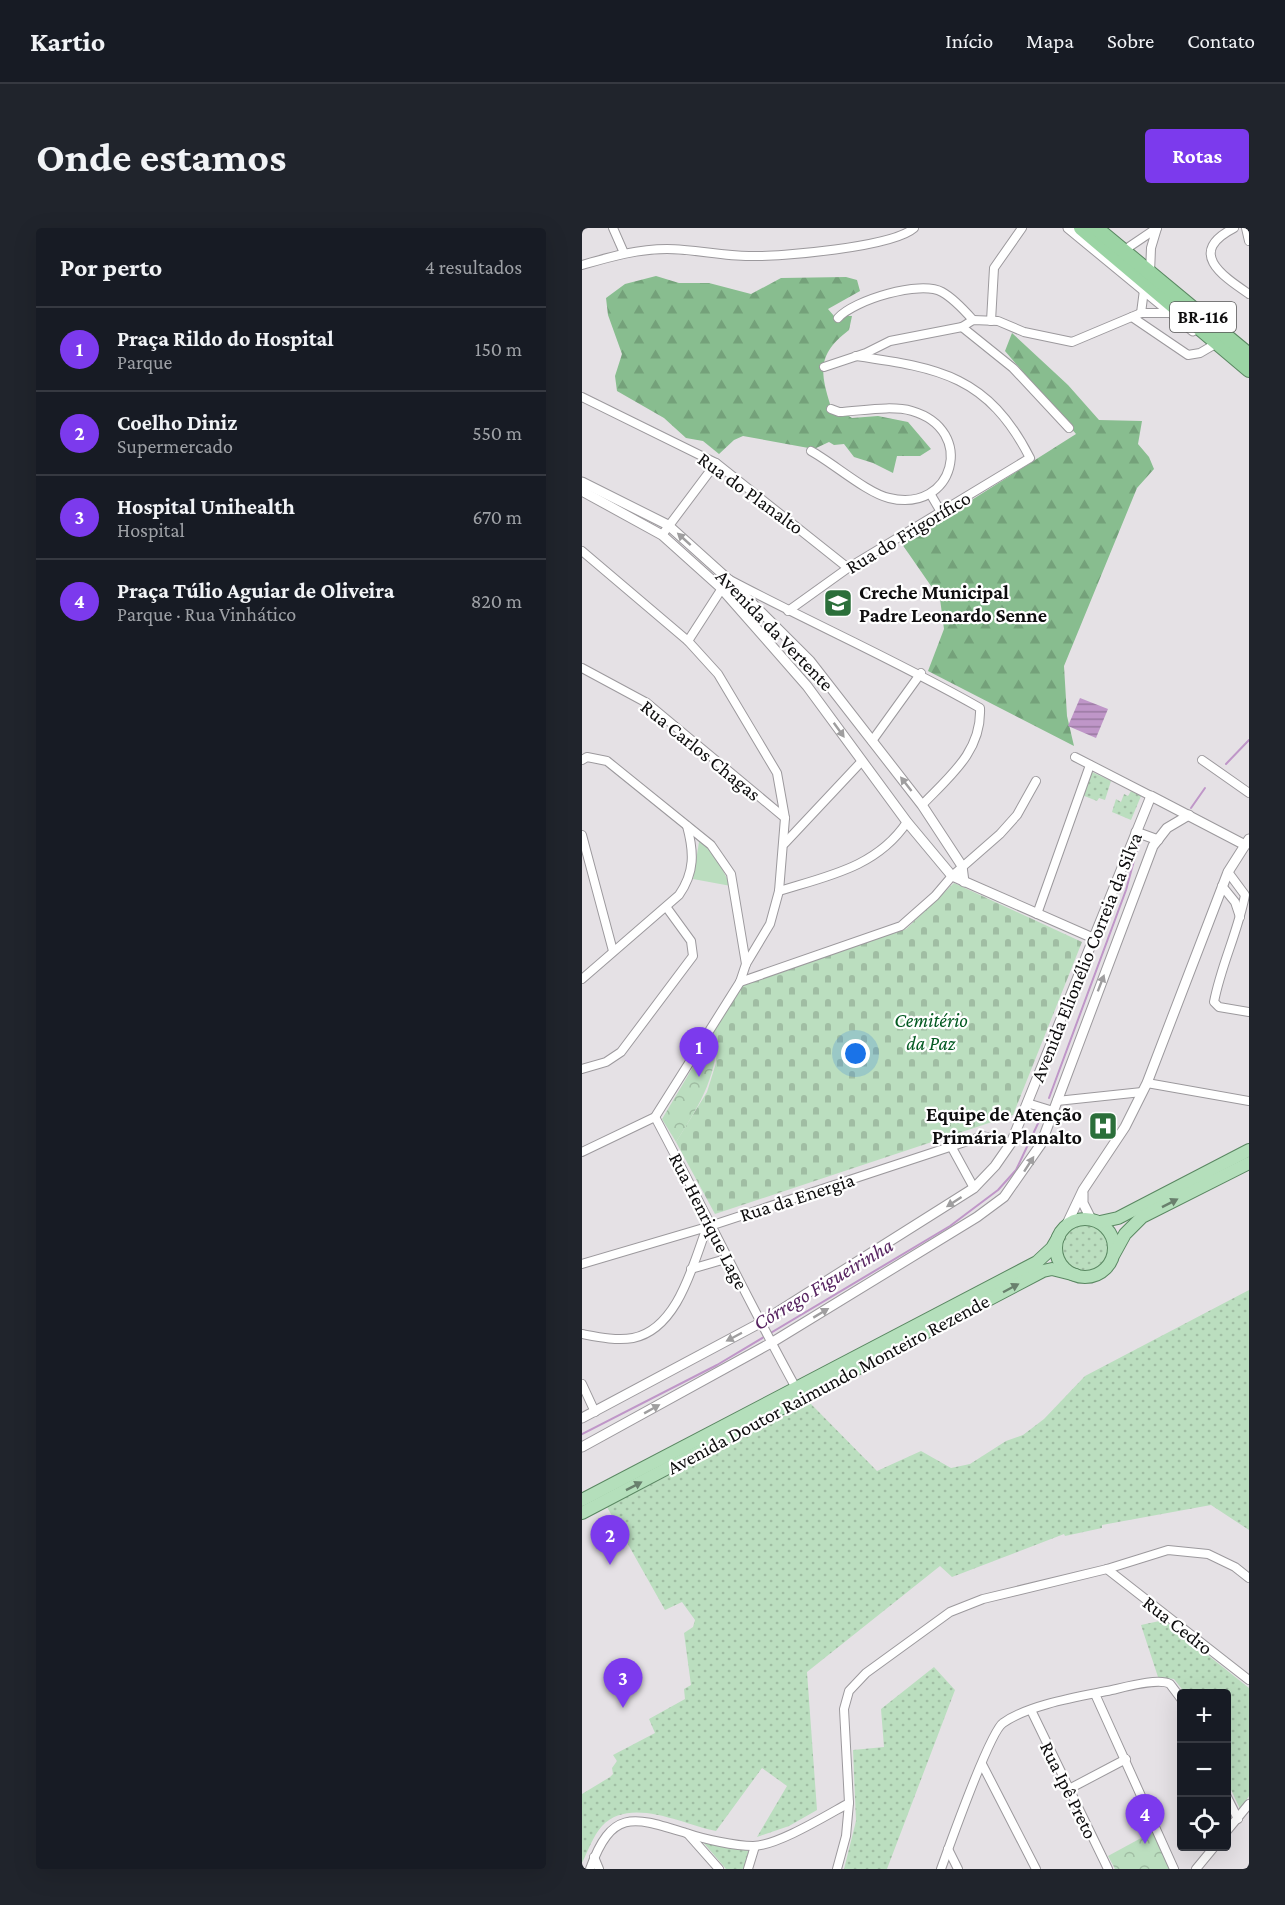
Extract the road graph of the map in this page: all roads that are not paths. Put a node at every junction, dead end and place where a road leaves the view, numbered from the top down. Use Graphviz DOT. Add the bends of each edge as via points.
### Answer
graph roads {
  1 [pos="613,228"];
  2 [pos="914,228"];
  3 [pos="1022,228"];
  4 [pos="1068,228"];
  5 [pos="1081,228"];
  6 [pos="1096,228"];
  7 [pos="1157,228"];
  8 [pos="1234,228"];
  9 [pos="1246,228"];
  10 [pos="1249,241"];
  11 [pos="1124,251"];
  12 [pos="624,253"];
  13 [pos="582,265"];
  14 [pos="1150,273"];
  15 [pos="1144,290"];
  16 [pos="1249,294"];
  17 [pos="1141,313"];
  18 [pos="1169,313"];
  19 [pos="1132,317"];
  20 [pos="838,318"];
  21 [pos="973,320"];
  22 [pos="991,321"];
  23 [pos="962,327"];
  24 [pos="1215,344"];
  25 [pos="1249,355"];
  26 [pos="856,356"];
  27 [pos="824,367"];
  28 [pos="1249,370"];
  29 [pos="1249,376"];
  30 [pos="582,397"];
  31 [pos="831,409"];
  32 [pos="1069,429"];
  33 [pos="812,451"];
  34 [pos="716,463"];
  35 [pos="582,482"];
  36 [pos="582,491"];
  37 [pos="931,495"];
  38 [pos="942,512"];
  39 [pos="668,525"];
  40 [pos="662,535"];
  41 [pos="582,551"];
  42 [pos="848,568"];
  43 [pos="728,579"];
  44 [pos="721,588"];
  45 [pos="788,611"];
  46 [pos="688,641"];
  47 [pos="582,668"];
  48 [pos="921,674"];
  49 [pos="872,741"];
  50 [pos="1075,757"];
  51 [pos="582,760"];
  52 [pos="1202,760"];
  53 [pos="862,761"];
  54 [pos="1090,765"];
  55 [pos="1036,781"];
  56 [pos="1249,793"];
  57 [pos="1151,796"];
  58 [pos="922,805"];
  59 [pos="1189,816"];
  60 [pos="785,818"];
  61 [pos="907,822"];
  62 [pos="687,826"];
  63 [pos="1136,832"];
  64 [pos="582,835"];
  65 [pos="1158,840"];
  66 [pos="1247,842"];
  67 [pos="785,843"];
  68 [pos="962,866"];
  69 [pos="1228,872"];
  70 [pos="952,876"];
  71 [pos="964,882"];
  72 [pos="1222,886"];
  73 [pos="779,891"];
  74 [pos="1247,894"];
  75 [pos="1235,902"];
  76 [pos="667,908"];
  77 [pos="1037,914"];
  78 [pos="1241,918"];
  79 [pos="1093,938"];
  80 [pos="613,951"];
  81 [pos="746,964"];
  82 [pos="582,979"];
  83 [pos="740,982"];
  84 [pos="1249,1012"];
  85 [pos="582,1069"];
  86 [pos="1144,1088"];
  87 [pos="1057,1101"];
  88 [pos="1249,1101"];
  89 [pos="1027,1103"];
  90 [pos="1053,1111"];
  91 [pos="655,1117"];
  92 [pos="1011,1143"];
  93 [pos="951,1146"];
  94 [pos="1249,1150"];
  95 [pos="582,1152"];
  96 [pos="1249,1162"];
  97 [pos="974,1188"];
  98 [pos="1083,1190"];
  99 [pos="1095,1221"];
  100 [pos="710,1226"];
  101 [pos="1062,1232"];
  102 [pos="1114,1255"];
  103 [pos="729,1258"];
  104 [pos="582,1264"];
  105 [pos="691,1269"];
  106 [pos="1076,1275"];
  107 [pos="760,1323"];
  108 [pos="582,1334"];
  109 [pos="771,1343"];
  110 [pos="582,1384"];
  111 [pos="796,1388"];
  112 [pos="586,1402"];
  113 [pos="595,1412"];
  114 [pos="582,1418"];
  115 [pos="582,1447"];
  116 [pos="582,1500"];
  117 [pos="582,1513"];
  118 [pos="1107,1569"];
  119 [pos="1249,1578"];
  120 [pos="1249,1680"];
  121 [pos="1177,1692"];
  122 [pos="1095,1694"];
  123 [pos="1030,1710"];
  124 [pos="1126,1759"];
  125 [pos="982,1764"];
  126 [pos="1069,1789"];
  127 [pos="1228,1797"];
  128 [pos="849,1803"];
  129 [pos="1249,1804"];
  130 [pos="1238,1819"];
  131 [pos="1231,1827"];
  132 [pos="688,1834"];
  133 [pos="755,1846"];
  134 [pos="948,1849"];
  135 [pos="1211,1851"];
  136 [pos="594,1857"];
  137 [pos="1102,1857"];
  138 [pos="590,1869"];
  139 [pos="599,1869"];
  140 [pos="719,1869"];
  141 [pos="748,1869"];
  142 [pos="837,1869"];
  143 [pos="941,1869"];
  144 [pos="958,1869"];
  145 [pos="1036,1869"];
  146 [pos="1097,1869"];
  147 [pos="1107,1869"];
  148 [pos="1174,1869"];
  149 [pos="1196,1869"];
  1 -- 12 [label="street"];
  2 -- 12 [label="street" via="906,235 855,246 750,256 667,249"];
  3 -- 22 [label="street" via="994,268"];
  4 -- 15 [label="street"];
  5 -- 24 [label="highway, BR-116"];
  6 -- 11 [label="highway, BR-116"];
  7 -- 11 [label="street"];
  7 -- 14 [label="street"];
  8 -- 16 [label="street" via="1214,241 1210,261"];
  9 -- 10 [label="street"];
  11 -- 14 [label="highway, BR-116"];
  12 -- 13 [label="street"];
  14 -- 25 [label="highway, BR-116"];
  15 -- 17 [label="street"];
  15 -- 18 [label="street"];
  17 -- 18 [label="street"];
  17 -- 19 [label="street"];
  18 -- 24 [label="street"];
  19 -- 22 [label="street" via="1072,342"];
  19 -- 24 [label="street" via="1188,355"];
  20 -- 21 [label="street" via="863,300 933,290 942,292"];
  21 -- 22 [label="street"];
  21 -- 23 [label="street"];
  23 -- 26 [label="street" via="890,341"];
  23 -- 32 [label="street" via="1013,368"];
  24 -- 28 [label="highway, BR-116"];
  24 -- 29 [label="street"];
  26 -- 27 [label="street"];
  26 -- 38 [label="street, Rua do Frigorífico" via="937,370 968,384 999,411 1030,458"];
  30 -- 34 [label="street, Rua do Planalto"];
  31 -- 37 [label="street" via="907,410 938,427 953,456 946,477"];
  33 -- 37 [label="street" via="888,498"];
  34 -- 39 [label="street"];
  34 -- 42 [label="street, Rua do Planalto"];
  35 -- 39 [label="street, Avenida da Vertente"];
  36 -- 40 [label="street, Avenida da Vertente"];
  37 -- 38 [label="street"];
  38 -- 42 [label="street, Rua do Frigorífico"];
  39 -- 40 [label="street"];
  43 -- 39 [label="street, Avenida da Vertente, one-way"];
  40 -- 44 [label="street, Avenida da Vertente"];
  41 -- 46 [label="street"];
  42 -- 45 [label="street, Rua do Frigorífico"];
  43 -- 44 [label="street"];
  43 -- 45 [label="street"];
  43 -- 49 [label="street, Avenida da Vertente" via="810,661"];
  44 -- 46 [label="street"];
  44 -- 53 [label="street, Avenida da Vertente, one-way" via="807,686"];
  45 -- 48 [label="street"];
  46 -- 60 [label="street" via="718,674 777,773"];
  47 -- 60 [label="street, Rua Carlos Chagas" via="647,703"];
  48 -- 49 [label="street"];
  48 -- 58 [label="street" via="980,708 977,738 968,757"];
  58 -- 49 [label="street, Avenida da Vertente, one-way"];
  50 -- 54 [label="street"];
  51 -- 62 [label="street" via="607,760"];
  52 -- 56 [label="street"];
  53 -- 61 [label="street, Avenida da Vertente"];
  53 -- 67 [label="street"];
  54 -- 57 [label="street"];
  54 -- 77 [label="street"];
  55 -- 68 [label="street" via="1006,828"];
  57 -- 59 [label="street"];
  57 -- 63 [label="street, Avenida Elionélio Correia da Silva"];
  58 -- 68 [label="street, Avenida da Vertente"];
  59 -- 65 [label="street, Avenida Elionélio Correia da Silva" via="1167,828"];
  59 -- 66 [label="street"];
  60 -- 67 [label="street"];
  61 -- 70 [label="street, Avenida da Vertente"];
  61 -- 73 [label="street" via="894,841 849,870"];
  62 -- 76 [label="street" via="694,850 690,880"];
  62 -- 81 [label="street" via="711,845 731,874"];
  63 -- 65 [label="street"];
  63 -- 79 [label="street, Avenida Elionélio Correia da Silva"];
  64 -- 80 [label="street"];
  87 -- 65 [label="street, Avenida Elionélio Correia da Silva, one-way"];
  66 -- 69 [label="street"];
  67 -- 73 [label="street"];
  68 -- 70 [label="street"];
  68 -- 71 [label="street, Avenida da Vertente"];
  69 -- 72 [label="street"];
  69 -- 74 [label="street"];
  70 -- 71 [label="street, Avenida da Vertente"];
  70 -- 83 [label="street" via="901,926"];
  71 -- 77 [label="street, Avenida da Vertente"];
  72 -- 75 [label="street"];
  72 -- 86 [label="street"];
  73 -- 81 [label="street" via="770,924"];
  74 -- 75 [label="street"];
  74 -- 78 [label="street"];
  75 -- 78 [label="street"];
  76 -- 80 [label="street"];
  76 -- 85 [label="street" via="692,941 693,956 621,1052 606,1062"];
  77 -- 79 [label="street, Avenida da Vertente"];
  78 -- 84 [label="street" via="1218,978 1214,1002 1219,1007"];
  79 -- 89 [label="street, Avenida Elionélio Correia da Silva"];
  80 -- 82 [label="street"];
  81 -- 83 [label="street"];
  83 -- 91 [label="street"];
  86 -- 87 [label="street"];
  86 -- 88 [label="street"];
  86 -- 98 [label="street" via="1125,1127"];
  87 -- 90 [label="street, Avenida Elionélio Correia da Silva"];
  89 -- 90 [label="street"];
  89 -- 92 [label="street, Avenida Elionélio Correia da Silva"];
  109 -- 90 [label="street, Avenida Elionélio Correia da Silva, one-way" via="1004,1197 1041,1144"];
  91 -- 95 [label="street"];
  91 -- 100 [label="street, Rua Henrique Lage"];
  92 -- 93 [label="street, Rua da Energia" via="983,1136"];
  92 -- 97 [label="street, Avenida Elionélio Correia da Silva"];
  93 -- 97 [label="street"];
  93 -- 100 [label="street, Rua da Energia"];
  94 -- 99 [label="main road" via="1118,1218"];
  102 -- 96 [label="main road, Avenida Doutor Raimundo Monteiro Rezende, one-way" via="1125,1234 1142,1217"];
  97 -- 107 [label="street, Avenida Elionélio Correia da Silva, one-way"];
  98 -- 99 [label="street" via="1083,1203"];
  98 -- 101 [label="street"];
  99 -- 101 [label="main road" via="1072,1222"];
  99 -- 102 [label="main road" via="1113,1238"];
  100 -- 103 [label="street, Rua Henrique Lage"];
  100 -- 104 [label="street, Rua da Energia"];
  100 -- 105 [label="street"];
  101 -- 106 [label="main road" via="1056,1247 1058,1258 1062,1266"];
  101 -- 111 [label="main road, Avenida Doutor Raimundo Monteiro Rezende" via="1037,1262"];
  102 -- 106 [label="main road, Avenida Doutor Raimundo Monteiro Rezende" via="1103,1271"];
  103 -- 105 [label="street"];
  103 -- 107 [label="street, Rua Henrique Lage"];
  105 -- 108 [label="street" via="674,1306 652,1331 630,1339"];
  117 -- 106 [label="main road, Avenida Doutor Raimundo Monteiro Rezende, one-way" via="1043,1271 1053,1269"];
  107 -- 109 [label="street, Rua Henrique Lage"];
  107 -- 113 [label="street, Avenida Elionélio Correia da Silva, one-way"];
  109 -- 111 [label="street, Rua Henrique Lage"];
  115 -- 109 [label="street, Avenida Elionélio Correia da Silva, one-way"];
  110 -- 112 [label="street"];
  111 -- 116 [label="main road, Avenida Doutor Raimundo Monteiro Rezende"];
  112 -- 113 [label="street"];
  113 -- 114 [label="street, Avenida Elionélio Correia da Silva"];
  118 -- 119 [label="street" via="1168,1550 1208,1554"];
  118 -- 120 [label="street, Rua Cedro"];
  118 -- 128 [label="street" via="965,1605 866,1673 852,1686 845,1702"];
  121 -- 122 [label="street" via="1166,1682"];
  122 -- 123 [label="street"];
  122 -- 124 [label="street"];
  123 -- 125 [label="street" via="995,1729"];
  123 -- 126 [label="street, Rua Ipê Preto"];
  124 -- 126 [label="street"];
  124 -- 148 [label="street"];
  125 -- 134 [label="street"];
  125 -- 145 [label="street"];
  126 -- 137 [label="street, Rua Ipê Preto"];
  127 -- 130 [label="street"];
  128 -- 133 [label="street" via="784,1837"];
  128 -- 142 [label="street"];
  129 -- 130 [label="street"];
  130 -- 131 [label="street"];
  132 -- 133 [label="street"];
  132 -- 136 [label="street" via="649,1822 629,1821 613,1829"];
  132 -- 140 [label="street"];
  133 -- 141 [label="street"];
  134 -- 143 [label="street"];
  134 -- 144 [label="street"];
  135 -- 149 [label="street"];
  136 -- 138 [label="street"];
  136 -- 139 [label="street"];
  137 -- 146 [label="street"];
  137 -- 147 [label="street, Rua Ipê Preto"];
}
